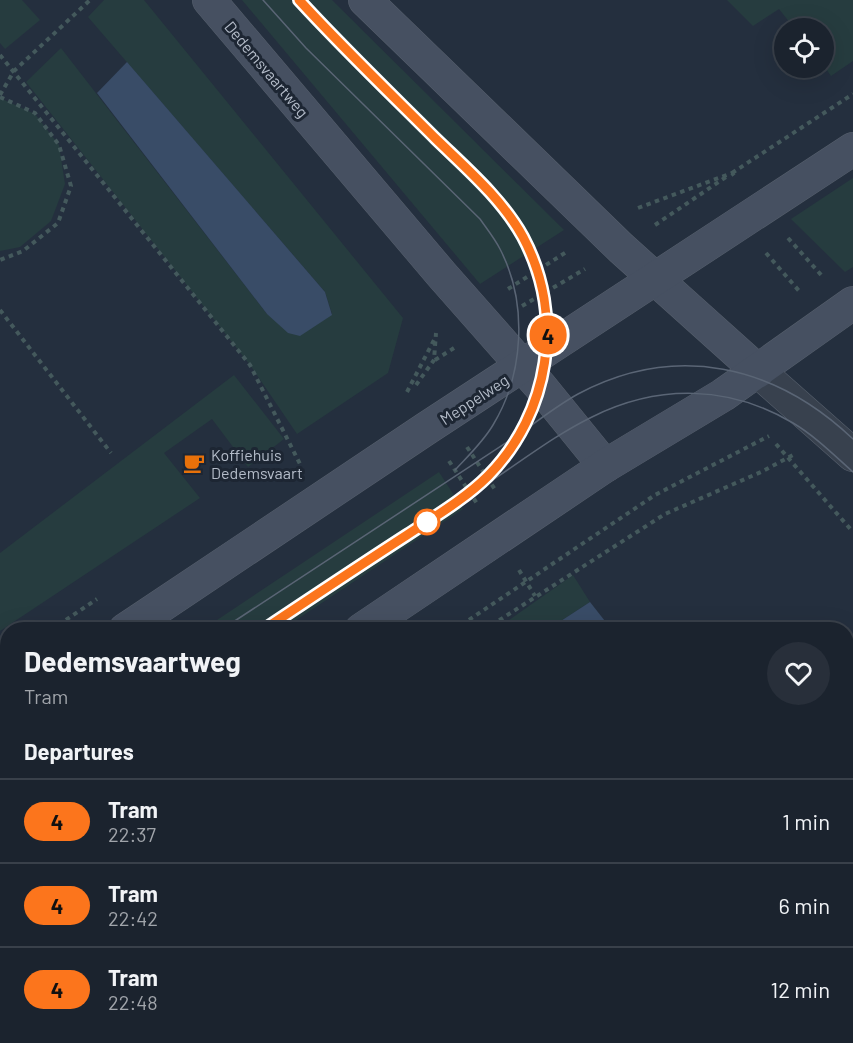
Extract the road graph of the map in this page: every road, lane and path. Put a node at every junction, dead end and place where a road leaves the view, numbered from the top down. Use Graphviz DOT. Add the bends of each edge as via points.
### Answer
graph roads {
  1 [pos="90,0"];
  2 [pos="209,0"];
  3 [pos="364,0"];
  4 [pos="0,55"];
  5 [pos="14,71"];
  6 [pos="853,94"];
  7 [pos="0,96"];
  8 [pos="853,149"];
  9 [pos="732,173"];
  10 [pos="710,187"];
  11 [pos="740,223"];
  12 [pos="0,261"];
  13 [pos="655,279"];
  14 [pos="853,303"];
  15 [pos="0,310"];
  16 [pos="826,322"];
  17 [pos="437,334"];
  18 [pos="522,366"];
  19 [pos="758,371"];
  20 [pos="437,423"];
  21 [pos="819,425"];
  22 [pos="769,436"];
  23 [pos="111,453"];
  24 [pos="853,455"];
  25 [pos="788,458"];
  26 [pos="300,464"];
  27 [pos="605,466"];
  28 [pos="509,532"];
  29 [pos="853,532"];
  30 [pos="546,568"];
  31 [pos="527,582"];
  32 [pos="535,596"];
  33 [pos="137,622"];
  34 [pos="373,622"];
  35 [pos="466,622"];
  36 [pos="496,622"];
  1 -- 5 [label="path"];
  2 -- 18 [label="main road, Dedemsvaartweg"];
  3 -- 13 [label="main road"];
  4 -- 5 [label="path"];
  5 -- 7 [label="path"];
  5 -- 26 [label="path" via="250,365"];
  6 -- 9 [label="path"];
  7 -- 12 [label="path" via="35,113 59,145 71,186 58,223 23,251"];
  8 -- 11 [label="main road, Meppelweg"];
  10 -- 11 [label="path"];
  11 -- 13 [label="main road, Meppelweg"];
  11 -- 16 [label="path"];
  13 -- 18 [label="main road, Meppelweg"];
  13 -- 19 [label="main road"];
  14 -- 16 [label="main road"];
  15 -- 23 [label="path"];
  16 -- 19 [label="main road"];
  17 -- 20 [label="path" via="434,360 405,396"];
  18 -- 20 [label="main road, Meppelweg"];
  18 -- 27 [label="main road, Dedemsvaartweg"];
  19 -- 21 [label="street"];
  19 -- 27 [label="main road"];
  20 -- 28 [label="path"];
  20 -- 28 [label="path"];
  20 -- 33 [label="main road, Meppelweg"];
  21 -- 22 [label="path"];
  21 -- 24 [label="street"];
  21 -- 25 [label="path"];
  22 -- 25 [label="path"];
  22 -- 30 [label="path" via="655,495"];
  25 -- 29 [label="path"];
  25 -- 32 [label="path" via="665,514"];
  27 -- 28 [label="main road"];
  28 -- 30 [label="path"];
  28 -- 31 [label="path"];
  28 -- 34 [label="main road"];
  30 -- 31 [label="path"];
  31 -- 32 [label="path"];
  31 -- 35 [label="path"];
  32 -- 36 [label="path"];
}
